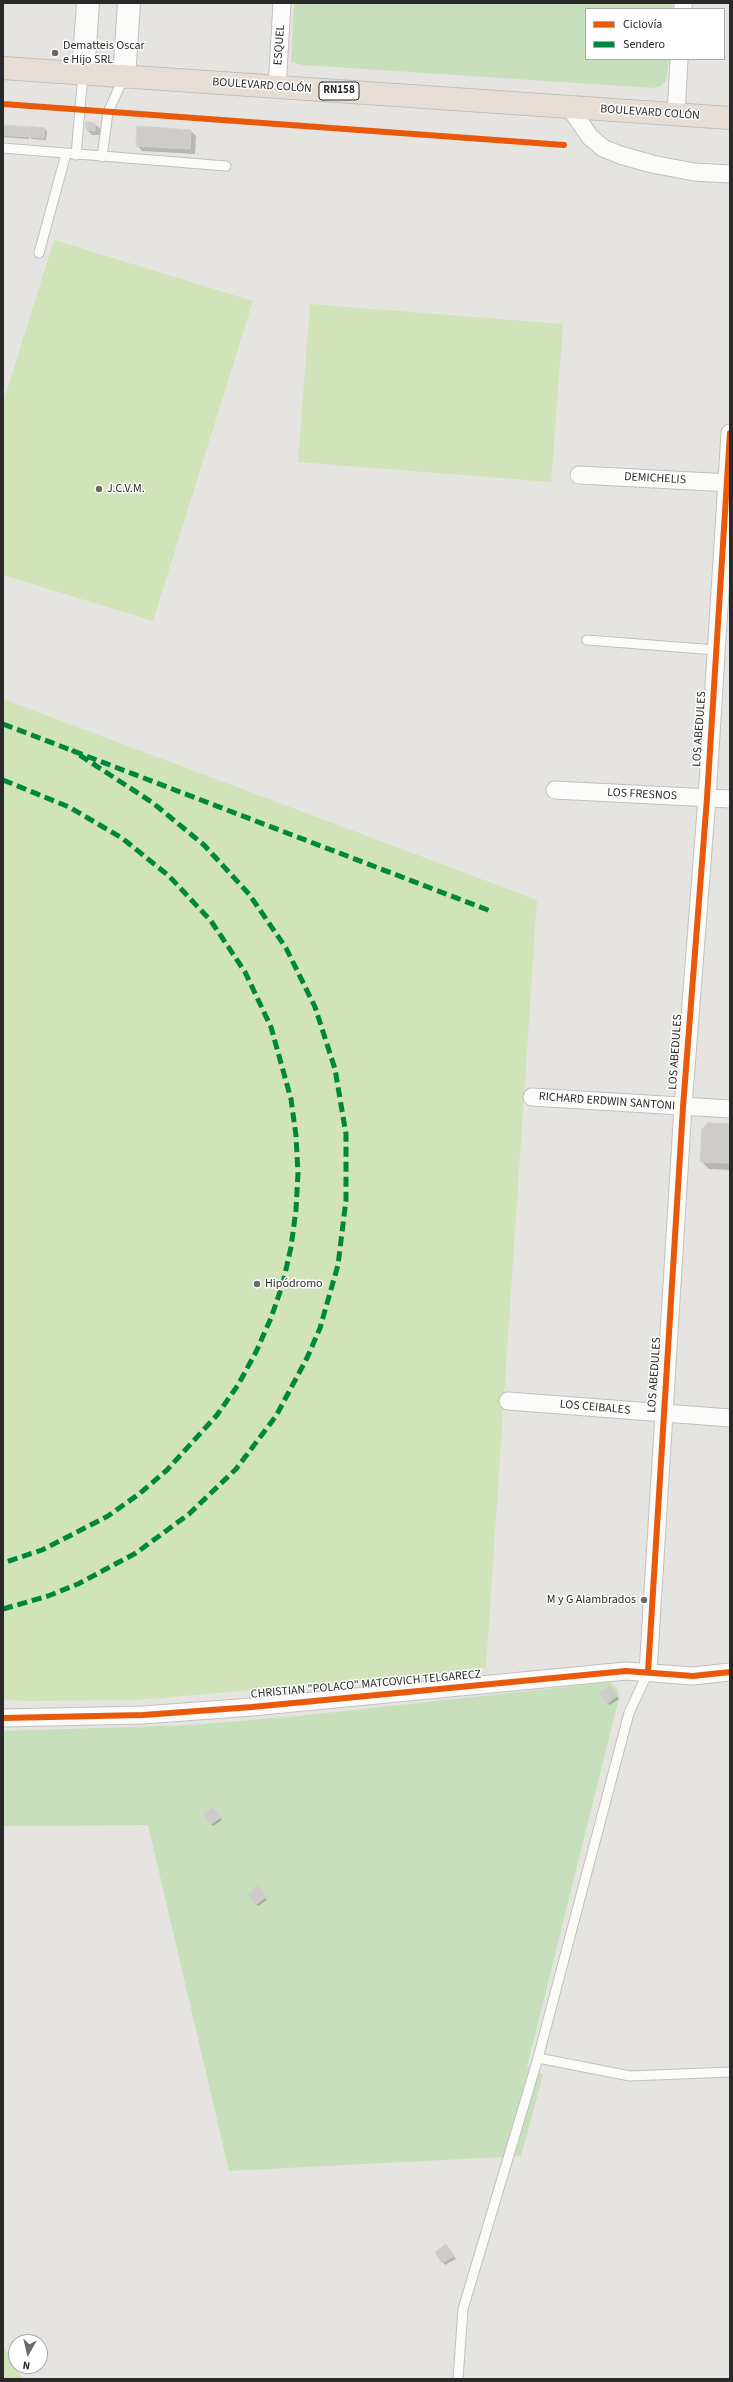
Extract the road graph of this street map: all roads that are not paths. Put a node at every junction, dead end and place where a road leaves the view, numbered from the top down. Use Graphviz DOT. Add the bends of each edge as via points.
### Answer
graph roads {
  1 [pos="88,3"];
  2 [pos="129,3"];
  3 [pos="282,3"];
  4 [pos="679,60"];
  5 [pos="3,68"];
  6 [pos="83,74"];
  7 [pos="124,77"];
  8 [pos="277,87"];
  9 [pos="570,108"];
  10 [pos="676,115"];
  11 [pos="730,118"];
  12 [pos="3,148"];
  13 [pos="66,154"];
  14 [pos="76,155"];
  15 [pos="102,157"];
  16 [pos="226,166"];
  17 [pos="730,174"];
  18 [pos="39,253"];
  19 [pos="730,433"];
  20 [pos="579,475"];
  21 [pos="728,483"];
  22 [pos="587,640"];
  23 [pos="716,650"];
  24 [pos="555,790"];
  25 [pos="706,798"];
  26 [pos="730,799"];
  27 [pos="532,1097"];
  28 [pos="683,1107"];
  29 [pos="730,1109"];
  30 [pos="508,1401"];
  31 [pos="663,1414"];
  32 [pos="730,1418"];
  33 [pos="648,1672"];
  34 [pos="730,1672"];
  35 [pos="3,1718"];
  36 [pos="538,2058"];
  37 [pos="730,2072"];
  38 [pos="458,2379"];
  1 -- 6 [label="main road"];
  2 -- 7 [label="main road"];
  3 -- 8 [label="street, ESQUEL"];
  4 -- 10 [label="street"];
  5 -- 6 [label="highway, BOULEVARD COLÓN / RN158"];
  6 -- 7 [label="highway, BOULEVARD COLÓN / RN158"];
  6 -- 14 [label="lane"];
  7 -- 8 [label="highway, BOULEVARD COLÓN / RN158"];
  7 -- 15 [label="lane" via="108,112"];
  8 -- 9 [label="highway, BOULEVARD COLÓN / RN158"];
  9 -- 10 [label="highway, BOULEVARD COLÓN / RN158"];
  9 -- 17 [label="street" via="590,137 603,148 620,156 694,172"];
  10 -- 11 [label="highway, BOULEVARD COLÓN / RN158"];
  12 -- 13 [label="lane"];
  13 -- 14 [label="lane"];
  13 -- 18 [label="lane"];
  14 -- 15 [label="lane"];
  15 -- 16 [label="lane"];
  19 -- 21 [label="street, LOS ABEDULES"];
  20 -- 21 [label="street, DEMICHELIS"];
  21 -- 23 [label="street, LOS ABEDULES"];
  22 -- 23 [label="lane"];
  23 -- 25 [label="street, LOS ABEDULES"];
  24 -- 25 [label="street, LOS FRESNOS"];
  25 -- 26 [label="street, LOS FRESNOS"];
  25 -- 28 [label="street, LOS ABEDULES"];
  27 -- 28 [label="street, RICHARD ERDWIN SANTONI"];
  28 -- 29 [label="street, RICHARD ERDWIN SANTONI"];
  28 -- 31 [label="street, LOS ABEDULES"];
  30 -- 31 [label="street, LOS CEIBALES"];
  31 -- 32 [label="street, LOS CEIBALES"];
  31 -- 33 [label="street, LOS ABEDULES"];
  33 -- 34 [label="street, CHRISTIAN \"POLACO\" MATCOVICH TELGARECZ" via="693,1676"];
  33 -- 35 [label="street, CHRISTIAN \"POLACO\" MATCOVICH TELGARECZ" via="143,1715"];
  33 -- 36 [label="lane" via="629,1713"];
  36 -- 37 [label="lane" via="630,2076"];
  36 -- 38 [label="lane" via="463,2309"];
}
